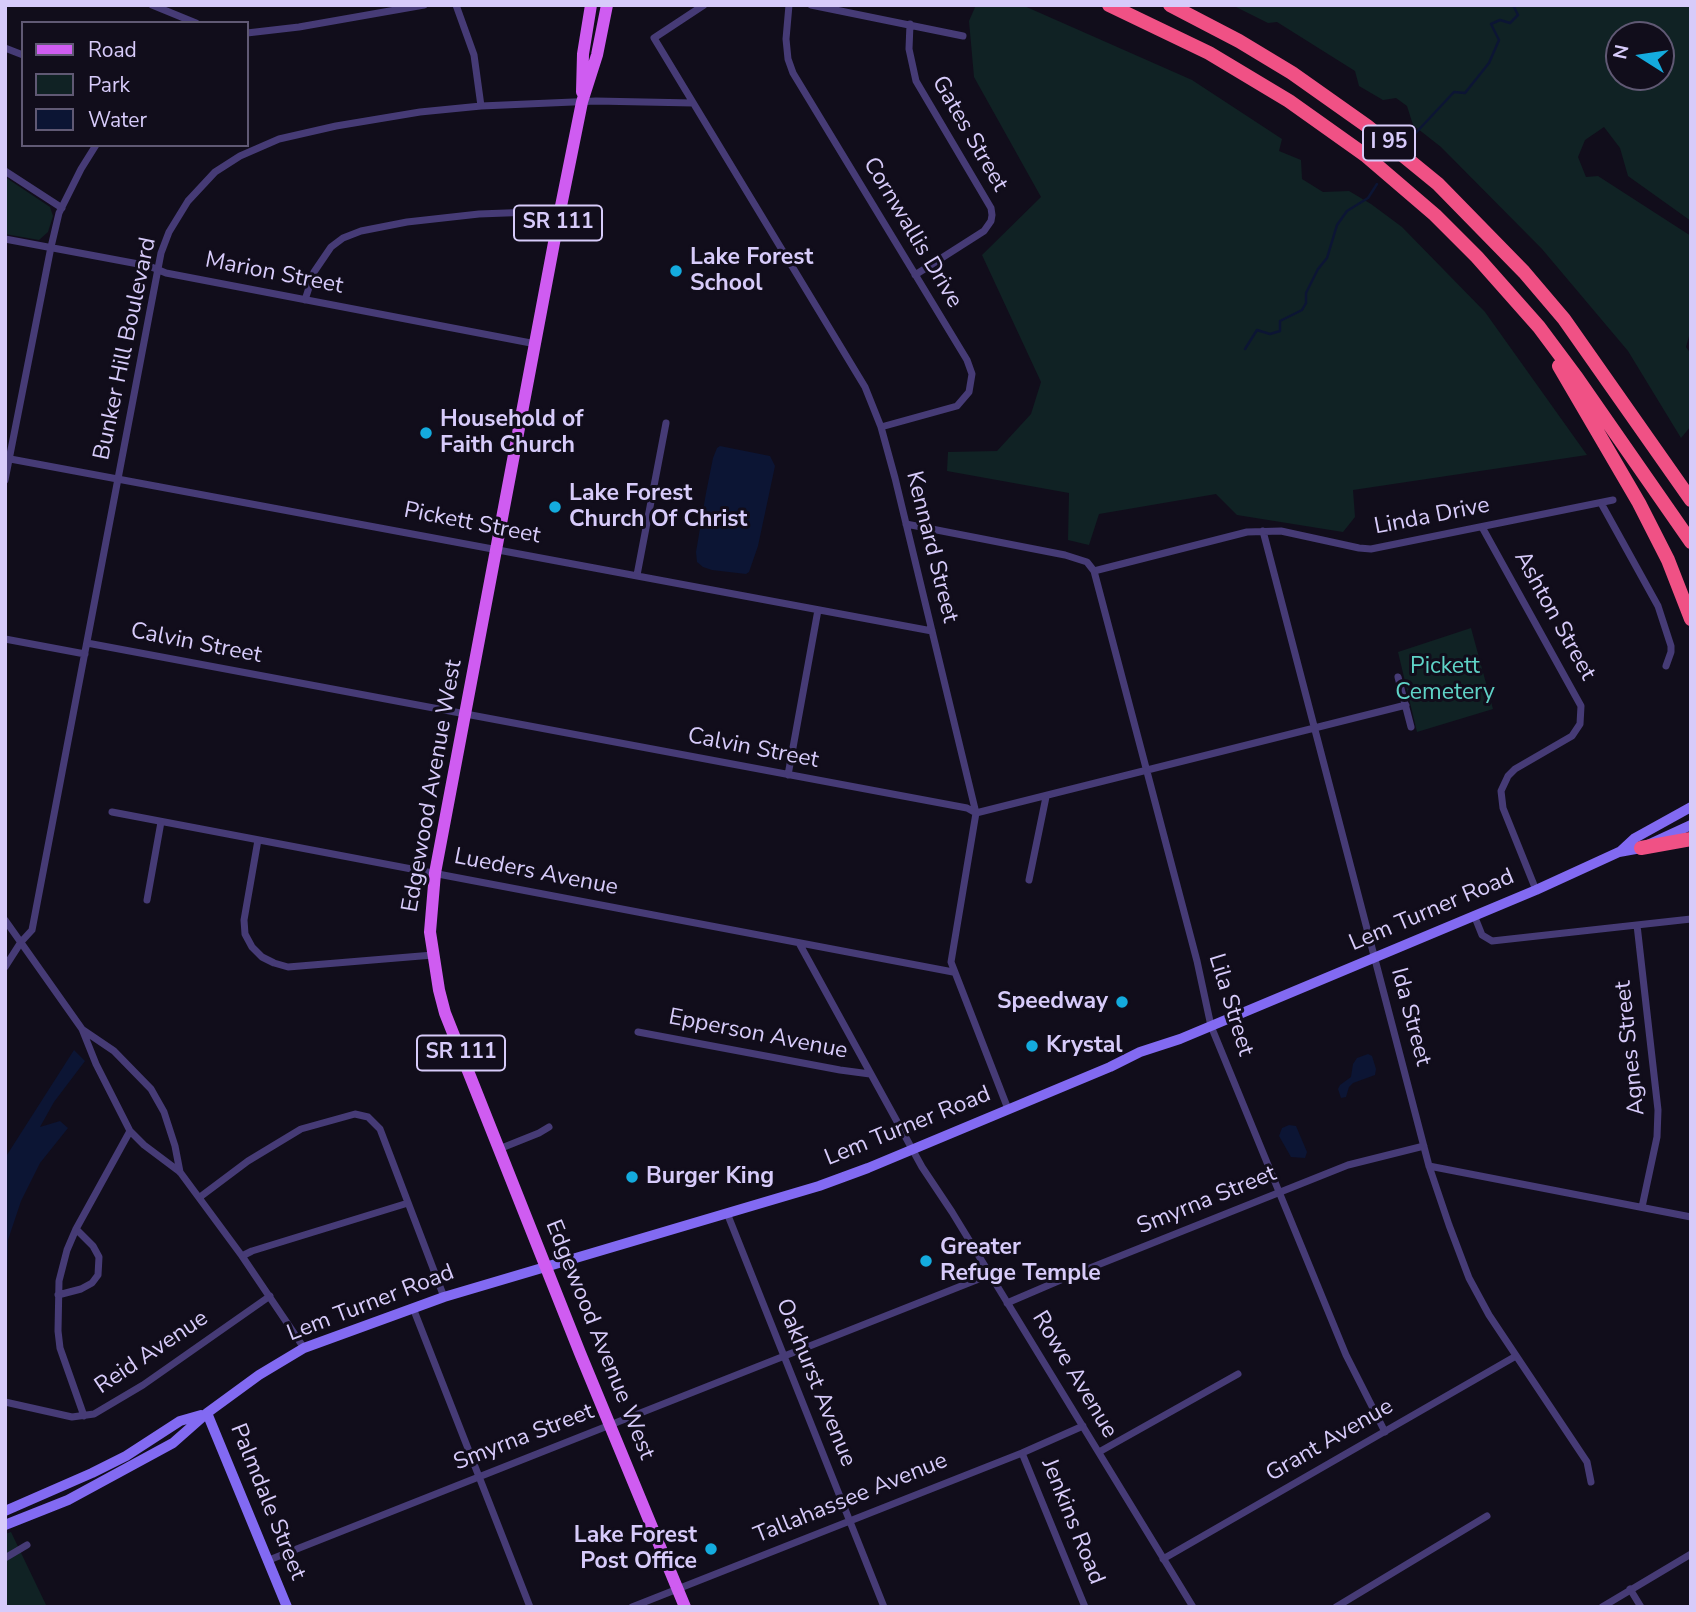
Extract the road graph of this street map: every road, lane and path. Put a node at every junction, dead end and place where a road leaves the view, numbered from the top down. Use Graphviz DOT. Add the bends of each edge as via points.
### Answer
graph roads {
  1 [pos="152,5"];
  2 [pos="424,5"];
  3 [pos="456,5"];
  4 [pos="591,5"];
  5 [pos="607,5"];
  6 [pos="704,5"];
  7 [pos="789,5"];
  8 [pos="811,5"];
  9 [pos="1109,5"];
  10 [pos="1170,5"];
  11 [pos="191,21"];
  12 [pos="910,24"];
  13 [pos="248,33"];
  14 [pos="963,36"];
  15 [pos="582,102"];
  16 [pos="693,103"];
  17 [pos="481,106"];
  18 [pos="95,147"];
  19 [pos="5,170"];
  20 [pos="62,208"];
  21 [pos="560,211"];
  22 [pos="5,239"];
  23 [pos="51,247"];
  24 [pos="158,270"];
  25 [pos="915,275"];
  26 [pos="305,300"];
  27 [pos="1519,303"];
  28 [pos="536,344"];
  29 [pos="666,423"];
  30 [pos="881,426"];
  31 [pos="1642,428"];
  32 [pos="7,458"];
  33 [pos="5,480"];
  34 [pos="118,480"];
  35 [pos="1691,486"];
  36 [pos="1614,500"];
  37 [pos="1691,500"];
  38 [pos="1601,503"];
  39 [pos="906,524"];
  40 [pos="1482,527"];
  41 [pos="1262,531"];
  42 [pos="1691,542"];
  43 [pos="496,548"];
  44 [pos="1094,571"];
  45 [pos="637,576"];
  46 [pos="818,610"];
  47 [pos="1691,619"];
  48 [pos="932,631"];
  49 [pos="5,639"];
  50 [pos="87,643"];
  51 [pos="85,654"];
  52 [pos="1665,666"];
  53 [pos="1398,677"];
  54 [pos="1406,705"];
  55 [pos="465,715"];
  56 [pos="1314,727"];
  57 [pos="1411,727"];
  58 [pos="1146,771"];
  59 [pos="788,775"];
  60 [pos="1046,797"];
  61 [pos="1691,807"];
  62 [pos="112,812"];
  63 [pos="976,813"];
  64 [pos="161,822"];
  65 [pos="1691,825"];
  66 [pos="1691,839"];
  67 [pos="258,841"];
  68 [pos="1640,848"];
  69 [pos="1619,852"];
  70 [pos="435,873"];
  71 [pos="1029,880"];
  72 [pos="1536,890"];
  73 [pos="147,900"];
  74 [pos="1474,915"];
  75 [pos="1691,919"];
  76 [pos="5,920"];
  77 [pos="1637,925"];
  78 [pos="20,942"];
  79 [pos="799,943"];
  80 [pos="433,955"];
  81 [pos="1374,957"];
  82 [pos="5,967"];
  83 [pos="953,972"];
  84 [pos="1211,1026"];
  85 [pos="82,1029"];
  86 [pos="638,1032"];
  87 [pos="870,1074"];
  88 [pos="1008,1109"];
  89 [pos="549,1127"];
  90 [pos="130,1131"];
  91 [pos="1424,1146"];
  92 [pos="498,1149"];
  93 [pos="912,1150"];
  94 [pos="1429,1166"];
  95 [pos="180,1172"];
  96 [pos="1279,1192"];
  97 [pos="200,1197"];
  98 [pos="408,1203"];
  99 [pos="1642,1207"];
  100 [pos="727,1213"];
  101 [pos="1691,1217"];
  102 [pos="76,1229"];
  103 [pos="242,1256"];
  104 [pos="545,1266"];
  105 [pos="989,1275"];
  106 [pos="58,1295"];
  107 [pos="270,1296"];
  108 [pos="444,1297"];
  109 [pos="1007,1303"];
  110 [pos="413,1308"];
  111 [pos="304,1348"];
  112 [pos="784,1356"];
  113 [pos="1516,1356"];
  114 [pos="1237,1374"];
  115 [pos="5,1402"];
  116 [pos="207,1413"];
  117 [pos="83,1416"];
  118 [pos="610,1425"];
  119 [pos="1083,1426"];
  120 [pos="1385,1432"];
  121 [pos="1022,1452"];
  122 [pos="1098,1452"];
  123 [pos="478,1477"];
  124 [pos="1591,1482"];
  125 [pos="5,1511"];
  126 [pos="1487,1516"];
  127 [pos="849,1520"];
  128 [pos="5,1525"];
  129 [pos="5,1553"];
  130 [pos="1691,1554"];
  131 [pos="5,1558"];
  132 [pos="1163,1559"];
  133 [pos="269,1560"];
  134 [pos="678,1589"];
  135 [pos="1630,1589"];
  136 [pos="287,1607"];
  137 [pos="530,1607"];
  138 [pos="632,1607"];
  139 [pos="685,1607"];
  140 [pos="884,1607"];
  141 [pos="1085,1607"];
  142 [pos="1193,1607"];
  143 [pos="1336,1607"];
  144 [pos="1602,1607"];
  145 [pos="1641,1607"];
  1 -- 11 [label="street"];
  2 -- 13 [label="street"];
  3 -- 17 [label="street" via="474,55"];
  4 -- 15 [label="main road, Edgewood Avenue West / SR 111"];
  5 -- 15 [label="main road, Edgewood Avenue West / SR 111"];
  6 -- 16 [label="street, Kennard Street" via="654,38"];
  7 -- 25 [label="street, Cornwallis Drive" via="786,39 793,74"];
  8 -- 12 [label="street"];
  9 -- 27 [label="highway, I 95" via="1236,68 1340,136 1435,215"];
  10 -- 31 [label="highway, I 95" via="1292,73 1367,125 1438,184 1564,319"];
  12 -- 14 [label="street"];
  12 -- 25 [label="street, Gates Street" via="909,49 916,81 991,208 991,221 984,231"];
  15 -- 16 [label="street, Bunker Hill Boulevard"];
  15 -- 17 [label="street, Bunker Hill Boulevard"];
  15 -- 21 [label="main road, Edgewood Avenue West / SR 111"];
  16 -- 30 [label="street, Kennard Street" via="847,355"];
  17 -- 24 [label="street, Bunker Hill Boulevard" via="336,126 279,139 240,156 215,172 188,201 169,232"];
  18 -- 20 [label="street"];
  19 -- 20 [label="street"];
  20 -- 23 [label="street"];
  21 -- 26 [label="street" via="479,214 361,231 331,247 314,272"];
  21 -- 28 [label="main road, Edgewood Avenue West / SR 111"];
  22 -- 23 [label="street, Marion Street"];
  23 -- 24 [label="street, Marion Street"];
  23 -- 32 [label="street"];
  24 -- 26 [label="street, Marion Street"];
  24 -- 34 [label="street, Bunker Hill Boulevard"];
  25 -- 30 [label="street, Cornwallis Drive" via="967,360 971,384 957,406"];
  26 -- 28 [label="street, Marion Street"];
  27 -- 42 [label="highway, I 95"];
  27 -- 47 [label="highway" via="1639,503"];
  28 -- 43 [label="main road, Edgewood Avenue West / SR 111"];
  29 -- 45 [label="street"];
  30 -- 39 [label="street, Kennard Street"];
  31 -- 35 [label="highway"];
  31 -- 37 [label="highway, I 95"];
  32 -- 33 [label="street"];
  32 -- 34 [label="street, Pickett Street"];
  34 -- 43 [label="street, Pickett Street"];
  34 -- 50 [label="street, Bunker Hill Boulevard"];
  36 -- 38 [label="street, Linda Drive"];
  38 -- 40 [label="street, Linda Drive"];
  38 -- 52 [label="street" via="1658,606 1671,646"];
  39 -- 44 [label="street" via="1065,555 1087,562"];
  39 -- 48 [label="street, Kennard Street"];
  40 -- 41 [label="street, Linda Drive" via="1371,549"];
  40 -- 72 [label="street, Ashton Street" via="1581,706 1580,724 1572,736 1515,769 1501,791 1503,808"];
  41 -- 44 [label="street, Linda Drive" via="1217,538"];
  41 -- 56 [label="street, Ida Street"];
  43 -- 45 [label="street, Pickett Street"];
  43 -- 55 [label="main road, Edgewood Avenue West / SR 111"];
  44 -- 58 [label="street, Lila Street"];
  45 -- 46 [label="street, Pickett Street"];
  46 -- 48 [label="street, Pickett Street"];
  46 -- 59 [label="street"];
  48 -- 63 [label="street, Kennard Street"];
  49 -- 51 [label="street"];
  50 -- 51 [label="street, Bunker Hill Boulevard"];
  50 -- 55 [label="street, Calvin Street"];
  51 -- 78 [label="street, Bunker Hill Boulevard" via="32,930"];
  53 -- 54 [label="street"];
  54 -- 56 [label="street, Calvin Street"];
  54 -- 57 [label="street"];
  55 -- 59 [label="street, Calvin Street"];
  55 -- 70 [label="main road, Edgewood Avenue West / SR 111"];
  56 -- 58 [label="street, Calvin Street"];
  56 -- 81 [label="street, Ida Street"];
  58 -- 60 [label="street, Calvin Street"];
  58 -- 84 [label="street, Lila Street"];
  59 -- 63 [label="street, Calvin Street"];
  60 -- 63 [label="street, Calvin Street"];
  60 -- 71 [label="street"];
  61 -- 69 [label="main road"];
  62 -- 64 [label="street, Lueders Avenue"];
  63 -- 83 [label="street, Kennard Street" via="951,952"];
  64 -- 67 [label="street, Lueders Avenue"];
  64 -- 73 [label="street"];
  65 -- 68 [label="main road"];
  66 -- 68 [label="highway"];
  67 -- 70 [label="street, Lueders Avenue"];
  67 -- 80 [label="street" via="244,920 245,934 262,957 288,967"];
  68 -- 69 [label="main road"];
  69 -- 72 [label="main road, Lem Turner Road"];
  70 -- 79 [label="street, Lueders Avenue"];
  70 -- 80 [label="main road, Edgewood Avenue West / SR 111"];
  72 -- 74 [label="main road, Lem Turner Road"];
  74 -- 77 [label="street" via="1482,935 1492,942"];
  74 -- 81 [label="main road, Lem Turner Road"];
  75 -- 77 [label="street"];
  76 -- 78 [label="street"];
  77 -- 99 [label="street, Agnes Street" via="1658,1110"];
  78 -- 82 [label="street, Bunker Hill Boulevard"];
  78 -- 85 [label="street"];
  79 -- 83 [label="street, Lueders Avenue"];
  79 -- 87 [label="street, Rowe Avenue"];
  80 -- 92 [label="main road, Edgewood Avenue West / SR 111" via="445,1013"];
  81 -- 84 [label="main road, Lem Turner Road"];
  81 -- 91 [label="street, Ida Street"];
  83 -- 88 [label="street, Kennard Street"];
  84 -- 88 [label="main road, Lem Turner Road"];
  84 -- 96 [label="street, Lila Street"];
  85 -- 90 [label="street"];
  85 -- 95 [label="street" via="114,1051 151,1089 164,1112"];
  86 -- 87 [label="street, Epperson Avenue"];
  87 -- 93 [label="street, Rowe Avenue"];
  88 -- 93 [label="main road, Lem Turner Road"];
  89 -- 92 [label="street"];
  90 -- 95 [label="street"];
  90 -- 102 [label="street"];
  91 -- 94 [label="street, Ida Street"];
  91 -- 96 [label="street, Smyrna Street" via="1348,1165"];
  92 -- 104 [label="main road, Edgewood Avenue West / SR 111"];
  93 -- 100 [label="main road, Lem Turner Road" via="819,1186"];
  93 -- 105 [label="street, Rowe Avenue"];
  94 -- 99 [label="street"];
  94 -- 113 [label="street, Ida Street" via="1469,1278"];
  95 -- 97 [label="street"];
  96 -- 109 [label="street, Smyrna Street"];
  96 -- 120 [label="street, Lila Street" via="1346,1355"];
  97 -- 98 [label="street" via="301,1129 355,1114 368,1117 380,1129"];
  97 -- 103 [label="street"];
  98 -- 103 [label="street"];
  98 -- 108 [label="street"];
  99 -- 101 [label="street"];
  100 -- 104 [label="main road, Lem Turner Road"];
  100 -- 112 [label="street, Oakhurst Avenue"];
  102 -- 106 [label="street" via="62,1266"];
  102 -- 106 [label="street" via="99,1257 98,1275 81,1289"];
  103 -- 107 [label="street"];
  104 -- 108 [label="main road, Lem Turner Road"];
  104 -- 118 [label="main road, Edgewood Avenue West / SR 111"];
  105 -- 109 [label="street, Rowe Avenue"];
  105 -- 112 [label="street, Smyrna Street"];
  106 -- 117 [label="street" via="60,1348"];
  107 -- 111 [label="street"];
  107 -- 117 [label="street, Reid Avenue" via="116,1402"];
  108 -- 110 [label="main road, Lem Turner Road"];
  109 -- 119 [label="street, Rowe Avenue"];
  110 -- 111 [label="main road, Lem Turner Road"];
  110 -- 123 [label="street"];
  111 -- 116 [label="main road, Lem Turner Road"];
  112 -- 118 [label="street, Smyrna Street"];
  112 -- 127 [label="street, Oakhurst Avenue"];
  113 -- 120 [label="street, Grant Avenue"];
  113 -- 124 [label="street, Ida Street" via="1587,1462"];
  114 -- 122 [label="street"];
  115 -- 117 [label="street, Reid Avenue"];
  116 -- 125 [label="main road, Lem Turner Road" via="180,1421 126,1456"];
  116 -- 128 [label="main road, Lem Turner Road" via="173,1443 141,1462 68,1500"];
  116 -- 133 [label="main road, Palmdale Street"];
  118 -- 123 [label="street, Smyrna Street"];
  118 -- 134 [label="main road, Edgewood Avenue West / SR 111"];
  119 -- 121 [label="street, Tallahassee Avenue"];
  119 -- 122 [label="street, Rowe Avenue"];
  120 -- 132 [label="street, Grant Avenue"];
  121 -- 127 [label="street, Tallahassee Avenue"];
  121 -- 141 [label="street, Jenkins Road"];
  122 -- 132 [label="street, Rowe Avenue"];
  123 -- 133 [label="street, Smyrna Street"];
  123 -- 137 [label="street"];
  126 -- 143 [label="street"];
  127 -- 134 [label="street, Tallahassee Avenue"];
  127 -- 140 [label="street, Oakhurst Avenue"];
  129 -- 131 [label="street" via="27,1545"];
  130 -- 135 [label="street"];
  132 -- 142 [label="street, Rowe Avenue"];
  133 -- 136 [label="main road, Palmdale Street"];
  134 -- 138 [label="street, Tallahassee Avenue"];
  134 -- 139 [label="main road, Edgewood Avenue West / SR 111"];
  135 -- 144 [label="street"];
  135 -- 145 [label="street"];
}
